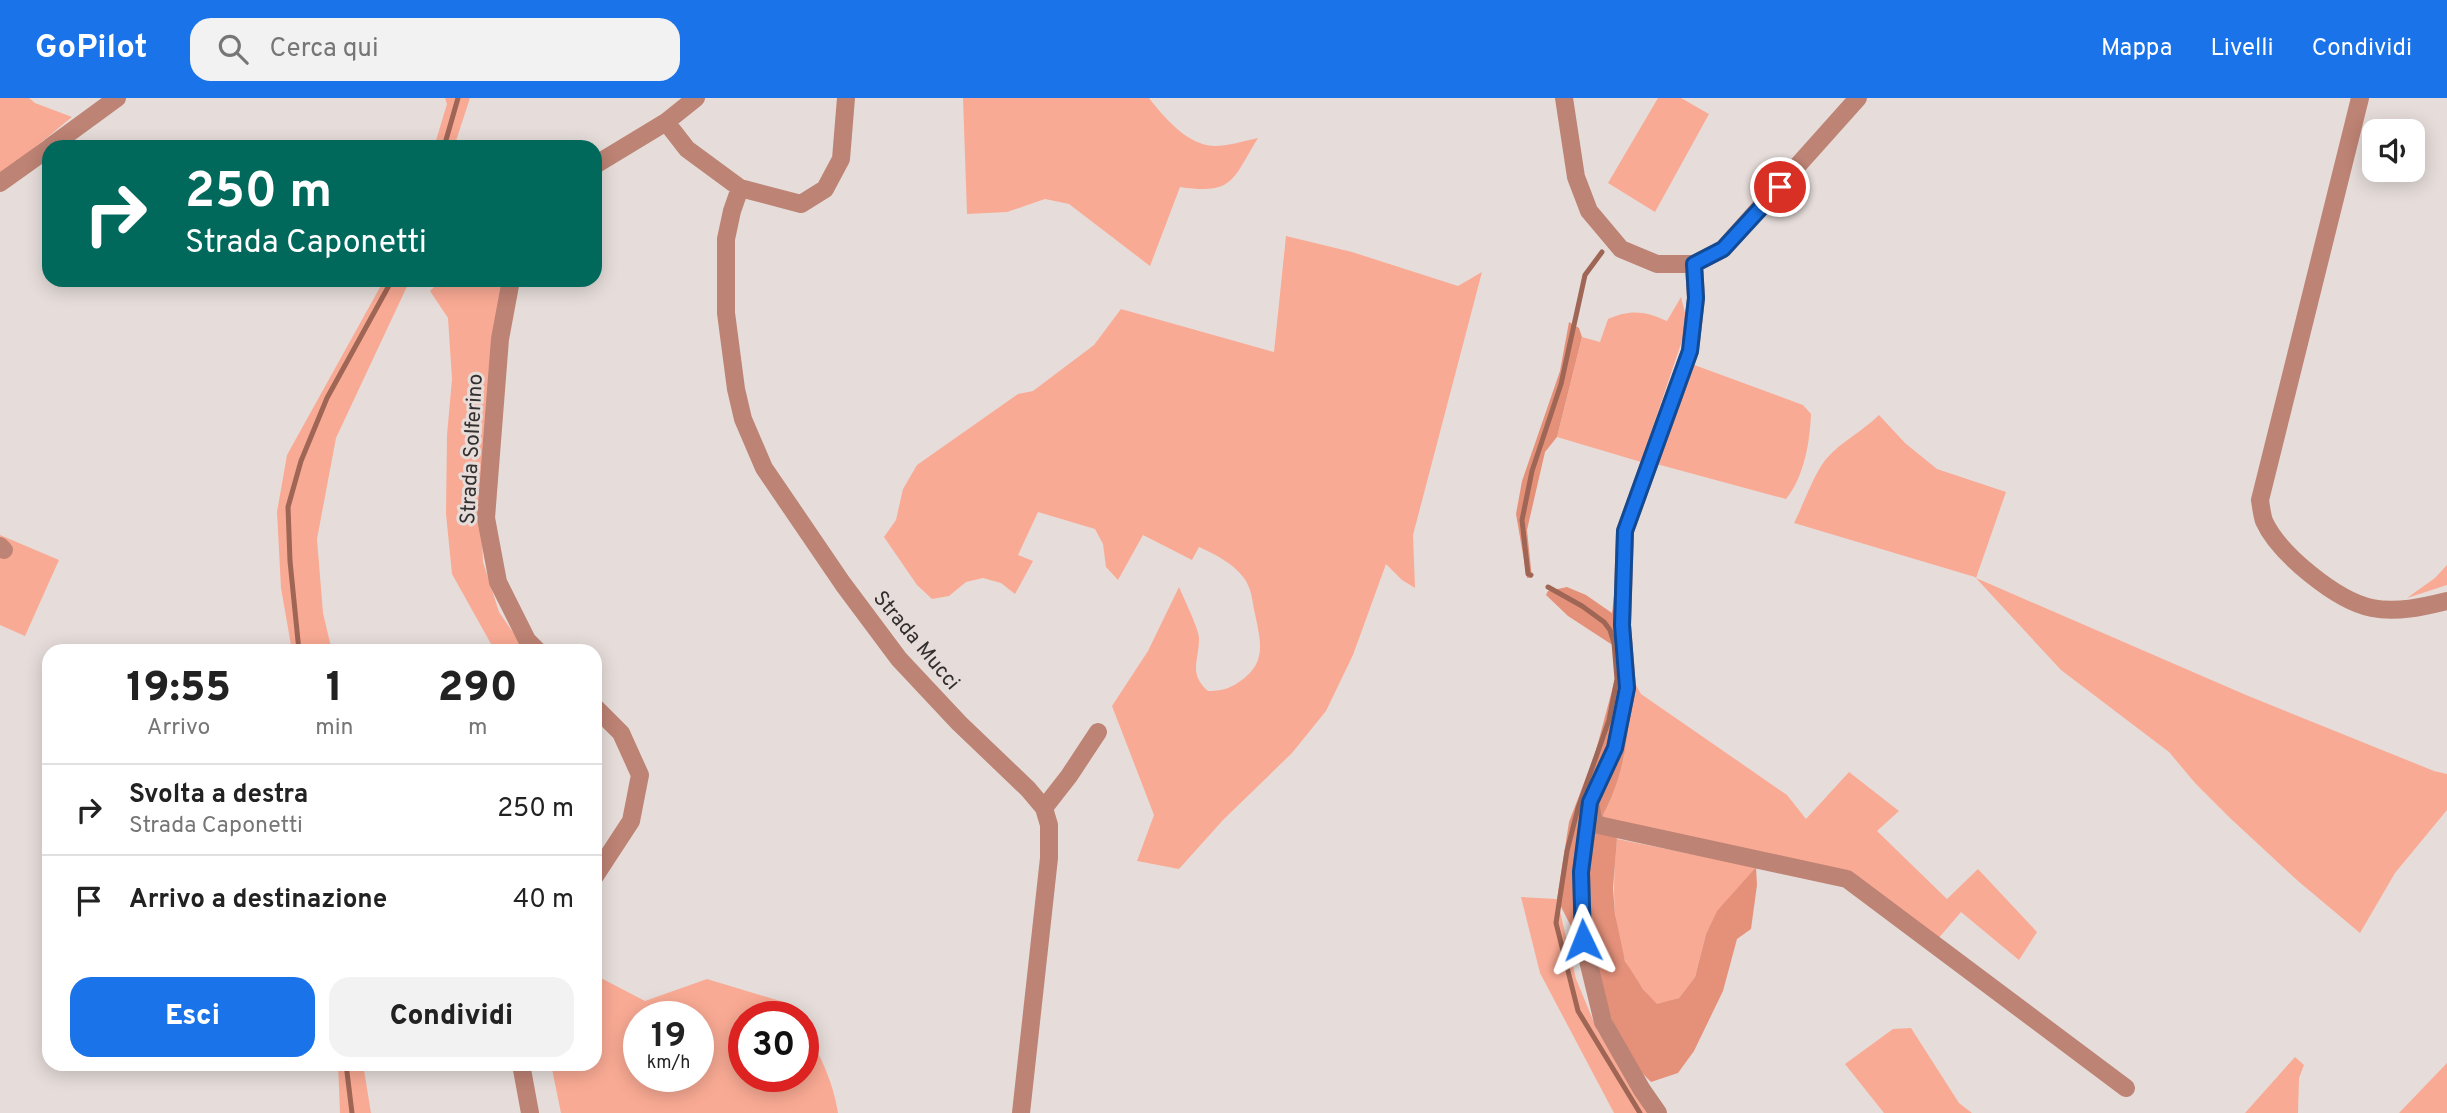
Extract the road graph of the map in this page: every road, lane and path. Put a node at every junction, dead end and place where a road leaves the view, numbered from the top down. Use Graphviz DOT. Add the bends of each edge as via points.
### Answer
graph roads {
  1 [pos="117,98"];
  2 [pos="696,98"];
  3 [pos="846,98"];
  4 [pos="1564,98"];
  5 [pos="1858,98"];
  6 [pos="2360,98"];
  7 [pos="666,122"];
  8 [pos="61,140"];
  9 [pos="42,154"];
  10 [pos="602,161"];
  11 [pos="0,183"];
  12 [pos="740,188"];
  13 [pos="1694,264"];
  14 [pos="510,287"];
  15 [pos="2447,601"];
  16 [pos="531,644"];
  17 [pos="602,714"];
  18 [pos="1098,732"];
  19 [pos="1590,802"];
  20 [pos="1044,808"];
  21 [pos="602,865"];
  22 [pos="522,1071"];
  23 [pos="2126,1087"];
  24 [pos="530,1113"];
  25 [pos="1021,1113"];
  26 [pos="1658,1113"];
  1 -- 8 [label="street"];
  2 -- 7 [label="street"];
  3 -- 12 [label="street" via="841,159 825,189 801,204"];
  4 -- 13 [label="street" via="1576,177 1589,211 1621,249 1657,264"];
  5 -- 13 [label="street" via="1723,249"];
  6 -- 15 [label="street" via="2260,500 2264,521 2280,542 2309,574 2352,603 2393,611"];
  7 -- 10 [label="street"];
  7 -- 12 [label="street" via="687,149"];
  9 -- 11 [label="street"];
  12 -- 20 [label="street, Strada Mucci" via="726,239 726,313 738,399 764,468 899,659"];
  13 -- 19 [label="street" via="1696,298 1690,351 1625,531 1622,625 1627,688 1615,748"];
  14 -- 16 [label="street, Strada Solferino" via="499,339 486,518 498,582"];
  17 -- 21 [label="street" via="621,733 640,775 631,821"];
  18 -- 20 [label="street"];
  19 -- 23 [label="street" via="1594,824 1847,879"];
  19 -- 26 [label="street" via="1581,872 1583,940 1603,1022"];
  20 -- 25 [label="street" via="1049,858"];
  22 -- 24 [label="street"];
}
